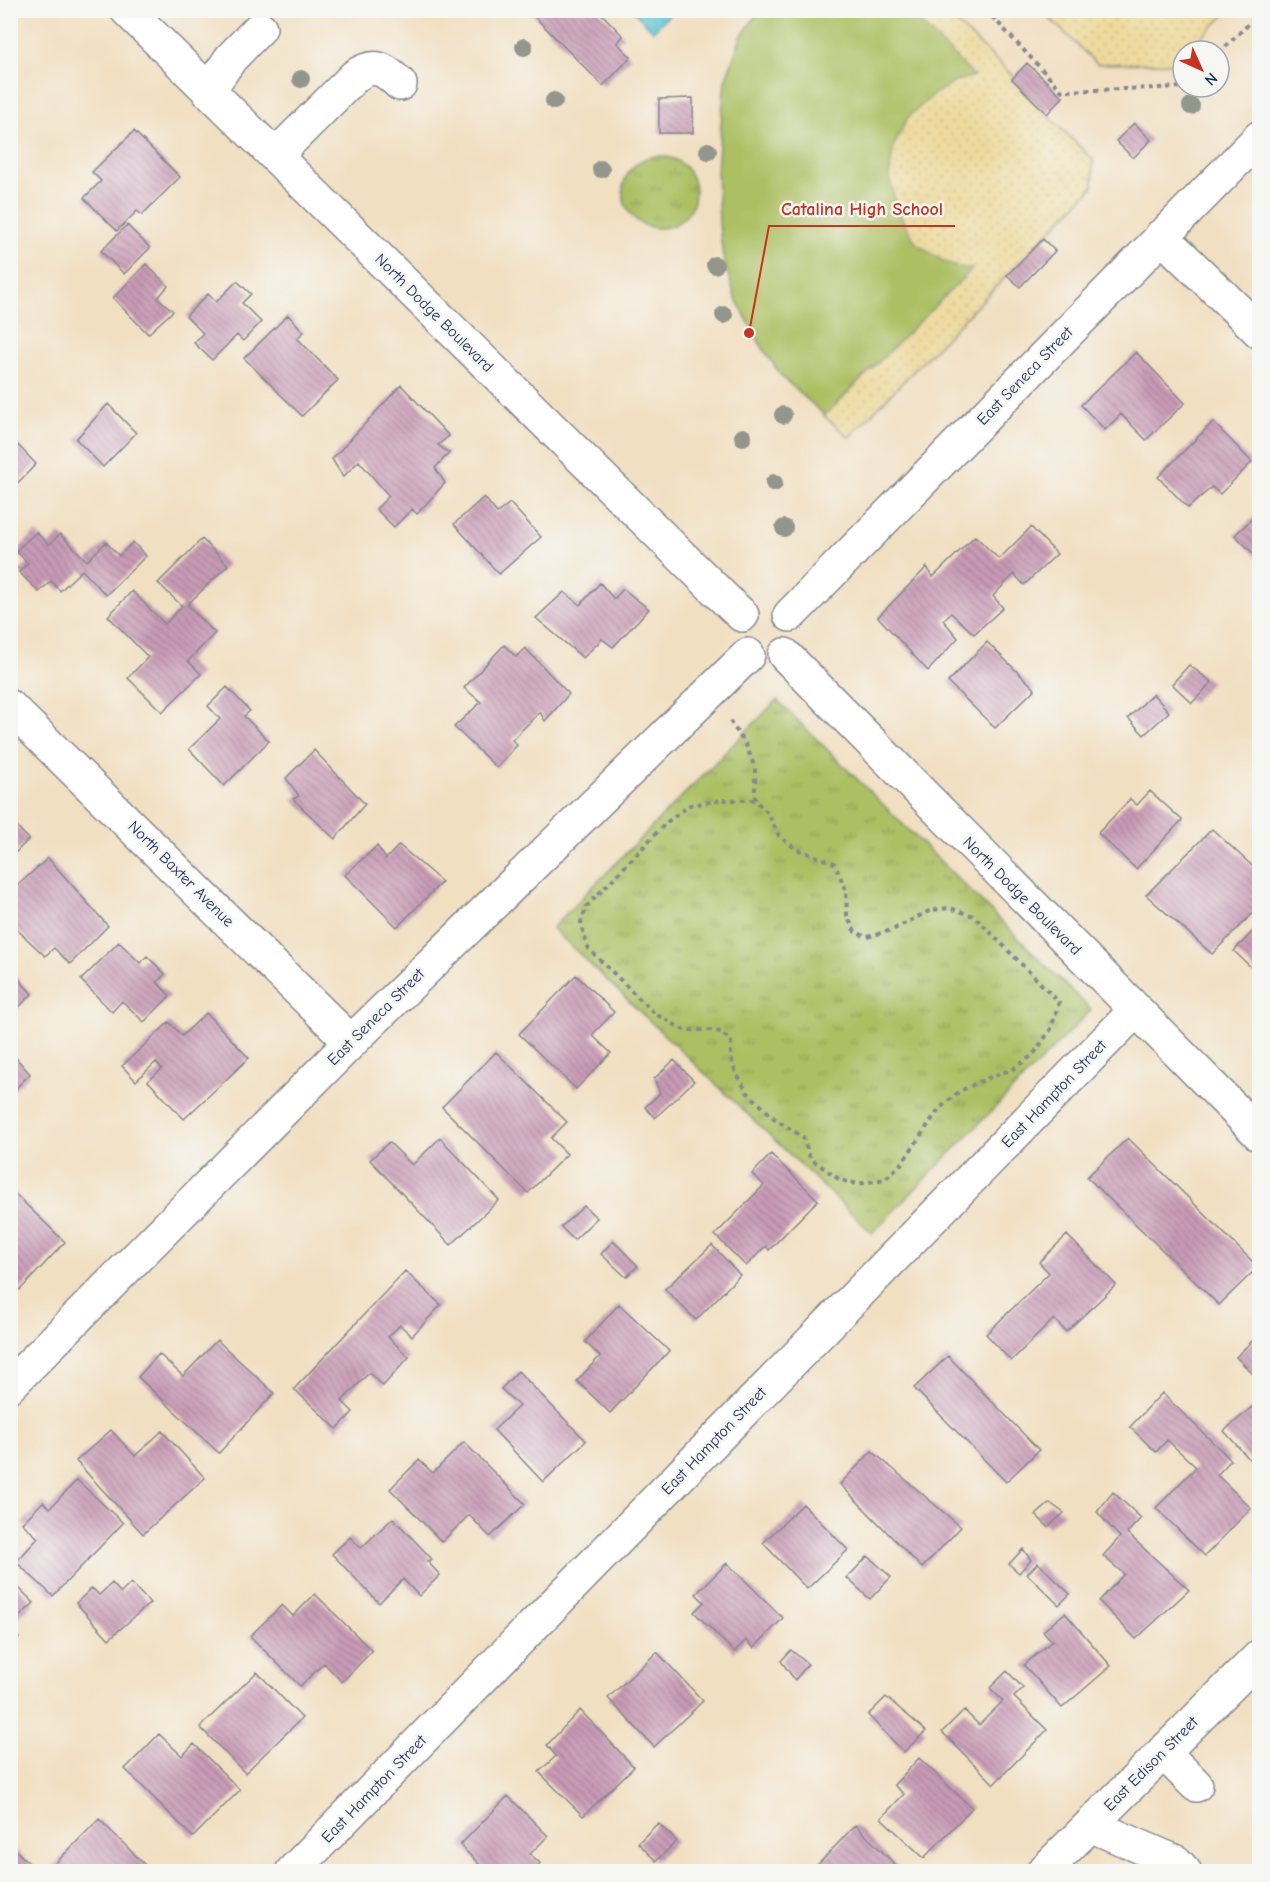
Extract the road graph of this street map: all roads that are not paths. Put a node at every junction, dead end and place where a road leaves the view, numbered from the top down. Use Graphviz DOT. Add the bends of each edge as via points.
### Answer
graph roads {
  1 [pos="128,10"];
  2 [pos="260,28"];
  3 [pos="400,84"];
  4 [pos="208,91"];
  5 [pos="1260,137"];
  6 [pos="275,156"];
  7 [pos="1161,236"];
  8 [pos="1260,332"];
  9 [pos="742,615"];
  10 [pos="790,615"];
  11 [pos="785,655"];
  12 [pos="748,656"];
  13 [pos="10,707"];
  14 [pos="1135,1011"];
  15 [pos="351,1042"];
  16 [pos="1260,1135"];
  17 [pos="10,1385"];
  18 [pos="1260,1656"];
  19 [pos="1163,1752"];
  20 [pos="1196,1785"];
  21 [pos="1090,1825"];
  22 [pos="292,1872"];
  23 [pos="1043,1872"];
  24 [pos="1185,1872"];
  1 -- 4 [label="street, North Dodge Boulevard"];
  2 -- 4 [label="street" via="231,58"];
  3 -- 6 [label="street" via="381,69 364,70"];
  4 -- 6 [label="street, North Dodge Boulevard"];
  5 -- 7 [label="street, East Seneca Street"];
  6 -- 9 [label="street, North Dodge Boulevard"];
  7 -- 8 [label="street"];
  7 -- 10 [label="street, East Seneca Street"];
  9 -- 10 [label="street" via="765,603 783,608"];
  9 -- 12 [label="street" via="736,635 738,645"];
  10 -- 11 [label="street" via="796,632"];
  11 -- 12 [label="street" via="772,662"];
  11 -- 14 [label="street, North Dodge Boulevard"];
  12 -- 15 [label="street, East Seneca Street"];
  13 -- 15 [label="street, North Baxter Avenue"];
  14 -- 16 [label="street, North Dodge Boulevard"];
  14 -- 22 [label="street, East Hampton Street"];
  15 -- 17 [label="street, East Seneca Street"];
  18 -- 19 [label="street, East Edison Street"];
  19 -- 20 [label="street"];
  19 -- 21 [label="street, East Edison Street"];
  21 -- 23 [label="street, East Edison Street"];
  21 -- 24 [label="street" via="1176,1862"];
}
